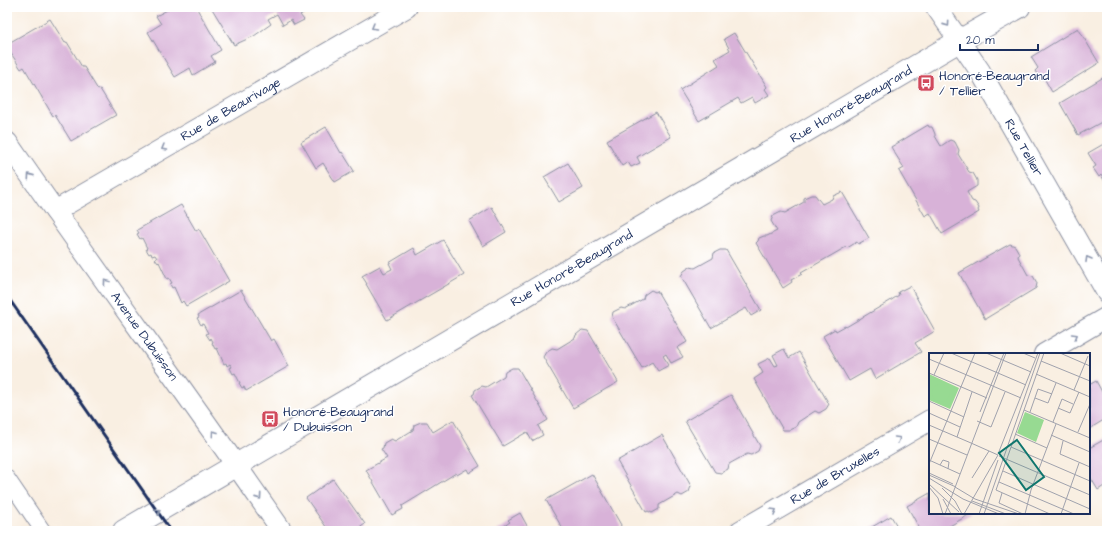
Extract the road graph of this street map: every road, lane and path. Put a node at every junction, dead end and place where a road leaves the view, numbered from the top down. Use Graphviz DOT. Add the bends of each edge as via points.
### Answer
graph roads {
  1 [pos="407,7"];
  2 [pos="936,7"];
  3 [pos="1020,7"];
  4 [pos="959,41"];
  5 [pos="7,142"];
  6 [pos="55,211"];
  7 [pos="1107,293"];
  8 [pos="1107,317"];
  9 [pos="1046,353"];
  10 [pos="929,421"];
  11 [pos="237,465"];
  12 [pos="7,478"];
  13 [pos="43,531"];
  14 [pos="124,531"];
  15 [pos="282,531"];
  16 [pos="740,531"];
  1 -- 6 [label="street, Rue de Beaurivage, one-way"];
  2 -- 4 [label="street, Rue Tellier, one-way"];
  3 -- 4 [label="street, Rue Honoré-Beaugrand"];
  7 -- 4 [label="street, Rue Tellier, one-way" via="980,70"];
  4 -- 11 [label="street, Rue Honoré-Beaugrand"];
  6 -- 5 [label="street, Avenue Dubuisson, one-way"];
  11 -- 6 [label="street, Avenue Dubuisson, one-way"];
  9 -- 8 [label="street, one-way"];
  16 -- 10 [label="street, Rue de Bruxelles, one-way"];
  14 -- 11 [label="street, Rue Honoré-Beaugrand, one-way"];
  11 -- 15 [label="street, Avenue Dubuisson, one-way"];
  12 -- 13 [label="street"];
}
